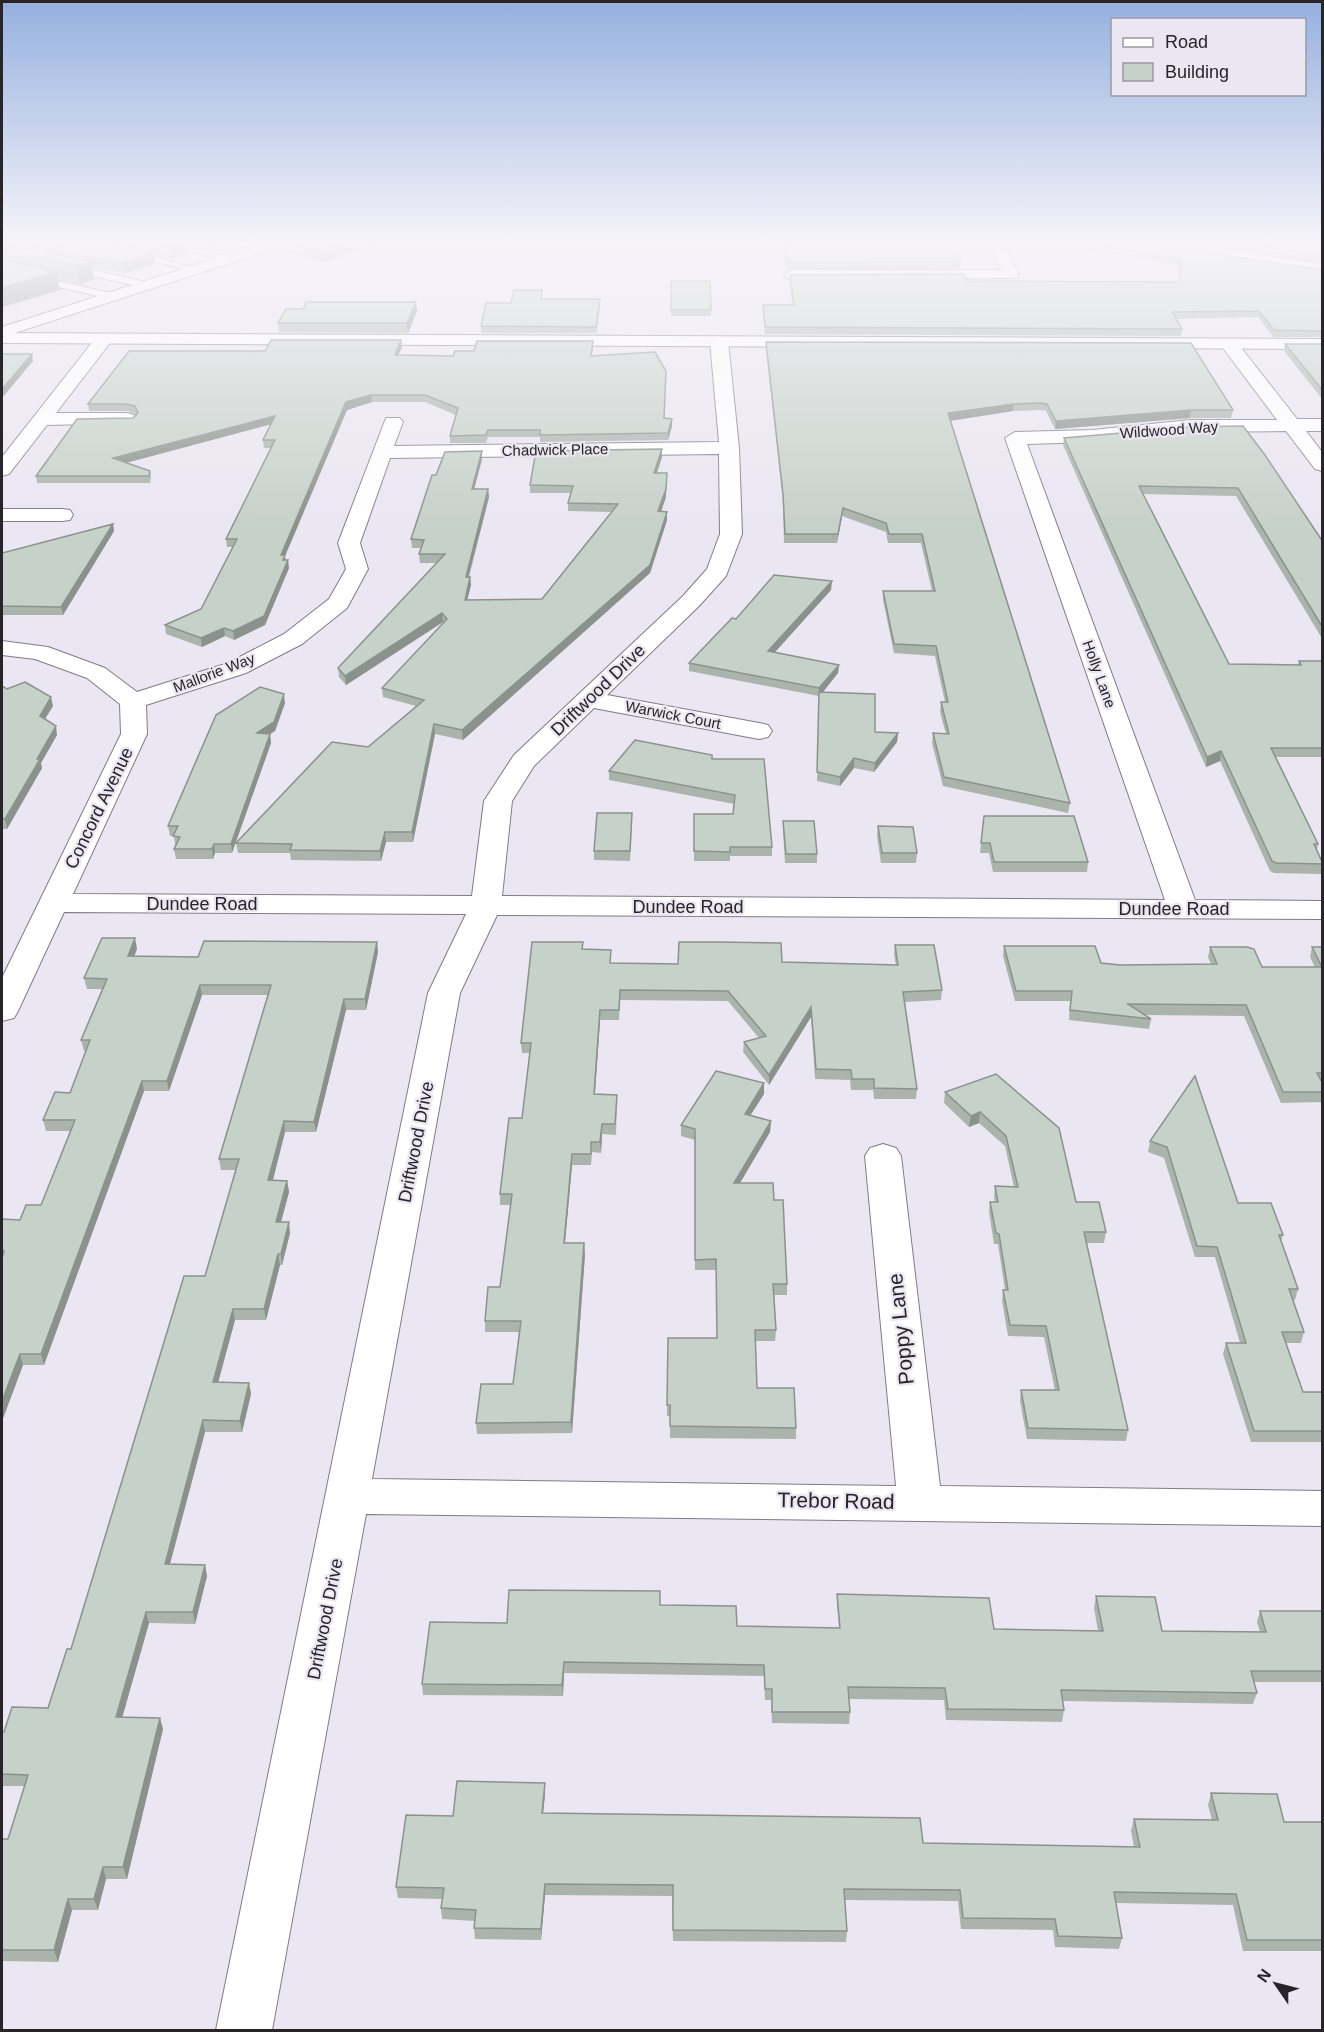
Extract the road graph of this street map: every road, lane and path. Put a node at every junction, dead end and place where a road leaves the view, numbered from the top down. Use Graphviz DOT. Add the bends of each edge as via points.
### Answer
graph roads {
  1 [pos="2,338"];
  2 [pos="104,339"];
  3 [pos="719,341"];
  4 [pos="1229,344"];
  5 [pos="1323,344"];
  6 [pos="41,419"];
  7 [pos="127,419"];
  8 [pos="393,422"];
  9 [pos="1293,425"];
  10 [pos="1323,425"];
  11 [pos="1015,438"];
  12 [pos="729,448"];
  13 [pos="382,452"];
  14 [pos="1323,465"];
  15 [pos="2,470"];
  16 [pos="2,514"];
  17 [pos="62,515"];
  18 [pos="2,648"];
  19 [pos="587,699"];
  20 [pos="134,701"];
  21 [pos="759,731"];
  22 [pos="54,903"];
  23 [pos="486,905"];
  24 [pos="1182,909"];
  25 [pos="1323,910"];
  26 [pos="2,1011"];
  27 [pos="883,1156"];
  28 [pos="349,1496"];
  29 [pos="920,1502"];
  30 [pos="1323,1509"];
  31 [pos="244,2031"];
  1 -- 2 [label="street"];
  2 -- 3 [label="street"];
  2 -- 6 [label="street"];
  3 -- 4 [label="street"];
  3 -- 12 [label="street, Driftwood Drive"];
  4 -- 5 [label="street"];
  4 -- 9 [label="street"];
  6 -- 7 [label="street"];
  6 -- 15 [label="street"];
  8 -- 13 [label="street, Mallorie Way"];
  9 -- 10 [label="street, Wildwood Way"];
  9 -- 11 [label="street, Wildwood Way" via="1190,426 1092,436"];
  9 -- 14 [label="street"];
  11 -- 24 [label="street, Holly Lane"];
  12 -- 13 [label="street, Chadwick Place"];
  12 -- 19 [label="street, Driftwood Drive" via="730,534 718,572"];
  13 -- 20 [label="street, Mallorie Way" via="350,543 357,569 339,603 292,639 237,668"];
  16 -- 17 [label="street"];
  18 -- 20 [label="street" via="39,652 96,673"];
  19 -- 21 [label="street, Warwick Court"];
  19 -- 23 [label="street, Driftwood Drive" via="524,761 498,801"];
  20 -- 22 [label="street, Concord Avenue" via="134,735"];
  22 -- 23 [label="street, Dundee Road"];
  22 -- 26 [label="street, Concord Avenue"];
  23 -- 24 [label="street, Dundee Road"];
  23 -- 28 [label="street, Driftwood Drive" via="444,993"];
  24 -- 25 [label="street, Dundee Road"];
  27 -- 29 [label="street, Poppy Lane"];
  28 -- 29 [label="street, Trebor Road"];
  28 -- 31 [label="street, Driftwood Drive"];
  29 -- 30 [label="street, Trebor Road"];
}
